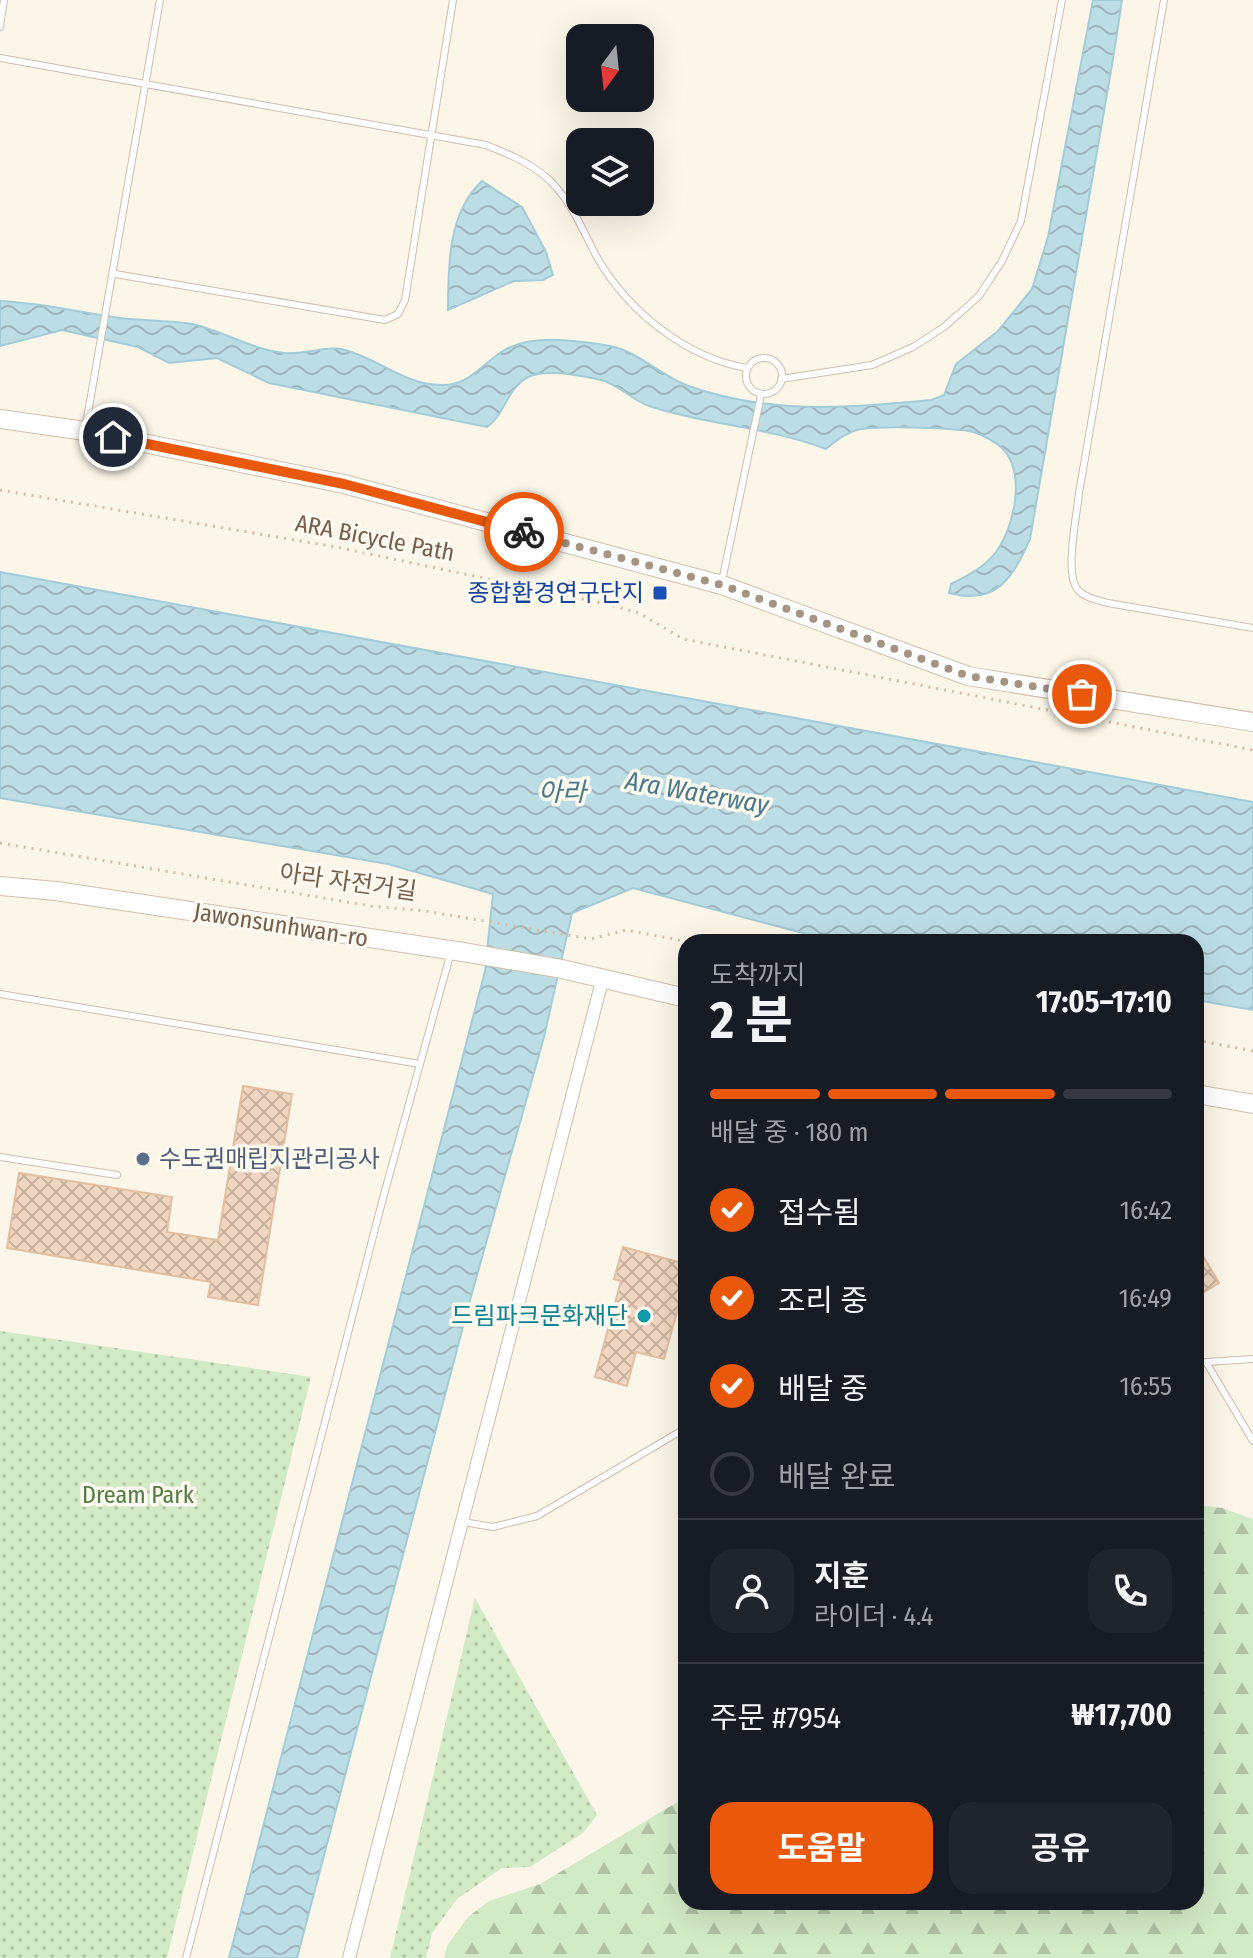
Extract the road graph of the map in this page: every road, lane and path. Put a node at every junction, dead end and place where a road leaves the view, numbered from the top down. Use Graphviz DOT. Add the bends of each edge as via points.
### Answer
graph roads {
  1 [pos="4,0"];
  2 [pos="160,0"];
  3 [pos="453,0"];
  4 [pos="1062,0"];
  5 [pos="1164,0"];
  6 [pos="0,27"];
  7 [pos="0,58"];
  8 [pos="145,84"];
  9 [pos="431,133"];
  10 [pos="115,274"];
  11 [pos="747,368"];
  12 [pos="781,379"];
  13 [pos="761,395"];
  14 [pos="0,419"];
  15 [pos="85,431"];
  16 [pos="0,490"];
  17 [pos="722,585"];
  18 [pos="1253,628"];
  19 [pos="1253,722"];
  20 [pos="1253,750"];
  21 [pos="0,843"];
  22 [pos="0,886"];
  23 [pos="678,940"];
  24 [pos="459,951"];
  25 [pos="602,981"];
  26 [pos="0,994"];
  27 [pos="678,996"];
  28 [pos="1204,1042"];
  29 [pos="1253,1051"];
  30 [pos="420,1064"];
  31 [pos="1204,1095"];
  32 [pos="1253,1104"];
  33 [pos="0,1157"];
  34 [pos="117,1175"];
  35 [pos="1253,1359"];
  36 [pos="678,1433"];
  37 [pos="1253,1441"];
  38 [pos="463,1522"];
  39 [pos="186,1958"];
  40 [pos="349,1958"];
  1 -- 6 [label="lane"];
  2 -- 8 [label="lane"];
  3 -- 9 [label="lane"];
  4 -- 12 [label="lane" via="1021,221 979,296 913,347 872,365"];
  5 -- 18 [label="lane" via="1079,493 1072,575 1085,596 1108,603"];
  7 -- 8 [label="lane"];
  8 -- 9 [label="lane"];
  8 -- 10 [label="lane"];
  9 -- 10 [label="lane" via="405,300 398,314 385,320"];
  9 -- 11 [label="lane" via="486,145 524,161 554,185 620,290 660,327 703,355"];
  10 -- 15 [label="lane"];
  11 -- 12 [label="lane" via="758,358 774,359"];
  11 -- 13 [label="lane" via="748,385"];
  12 -- 13 [label="lane" via="774,392"];
  13 -- 17 [label="lane"];
  14 -- 15 [label="street"];
  15 -- 17 [label="street" via="344,484"];
  16 -- 20 [label="path, ARA Bicycle Path" via="336,547 624,608 683,639"];
  17 -- 19 [label="street" via="968,676"];
  21 -- 23 [label="path, 아라 자전거길" via="591,939 626,930"];
  22 -- 24 [label="street, Jawonsunhwan-ro"];
  24 -- 25 [label="street, Jawonsunhwan-ro"];
  24 -- 30 [label="lane"];
  25 -- 27 [label="street"];
  25 -- 38 [label="street"];
  26 -- 30 [label="lane"];
  28 -- 29 [label="path"];
  30 -- 39 [label="lane"];
  31 -- 32 [label="street"];
  33 -- 34 [label="lane"];
  35 -- 37 [label="lane" via="1206,1362"];
  36 -- 38 [label="lane" via="537,1516 493,1527"];
  38 -- 40 [label="street"];
}
